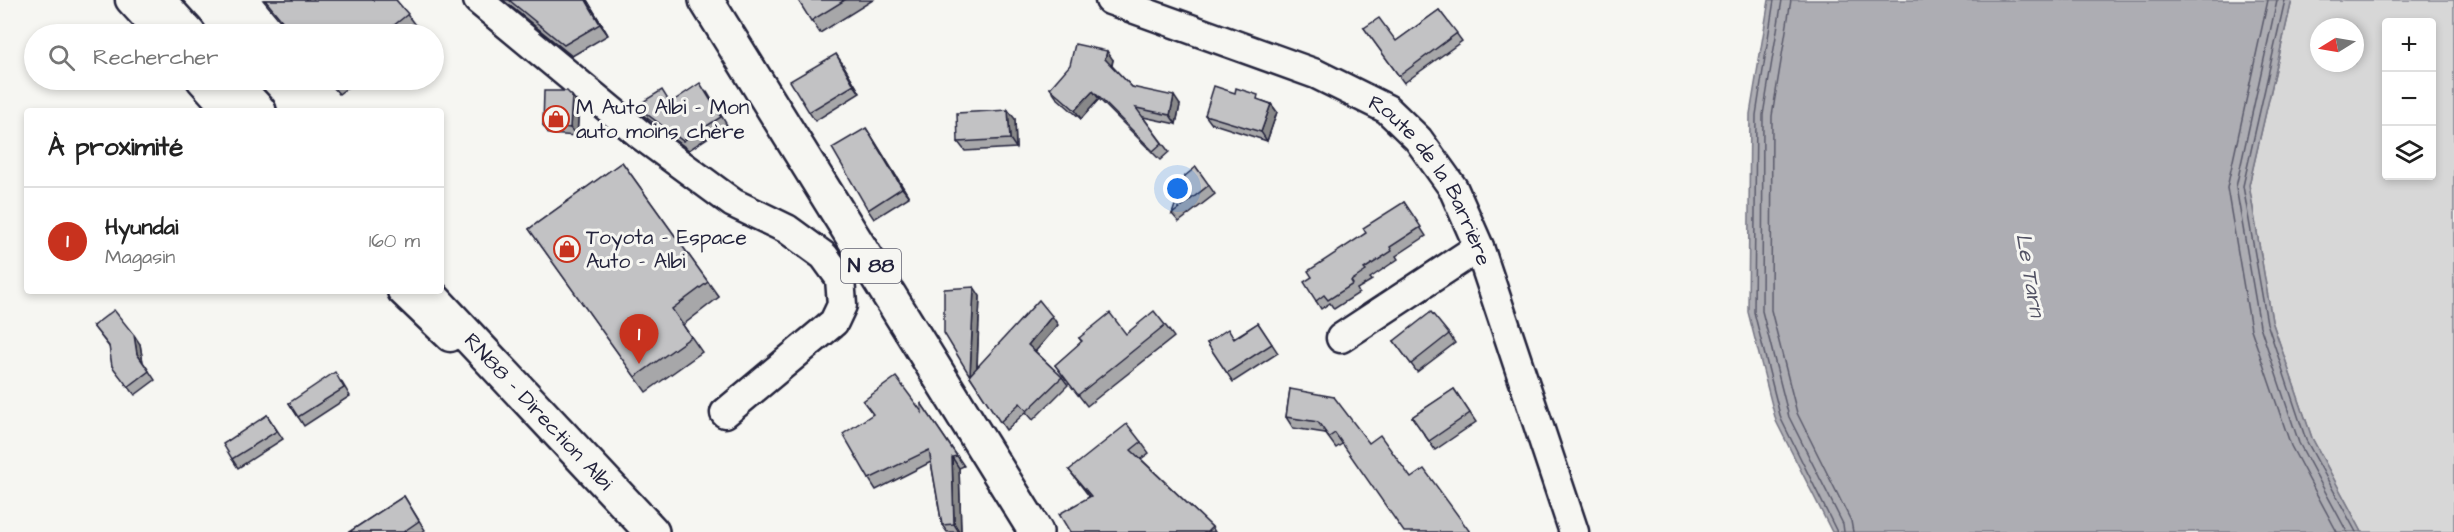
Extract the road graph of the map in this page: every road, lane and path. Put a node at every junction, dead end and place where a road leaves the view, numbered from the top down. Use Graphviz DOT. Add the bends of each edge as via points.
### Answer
graph roads {
  1 [pos="130,0"];
  2 [pos="158,0"];
  3 [pos="478,0"];
  4 [pos="706,0"];
  5 [pos="1110,0"];
  6 [pos="151,24"];
  7 [pos="180,24"];
  8 [pos="210,90"];
  9 [pos="239,90"];
  10 [pos="226,108"];
  11 [pos="256,108"];
  12 [pos="1479,247"];
  13 [pos="405,294"];
  14 [pos="429,294"];
  15 [pos="1341,338"];
  16 [pos="725,413"];
  17 [pos="643,522"];
  18 [pos="1036,532"];
  19 [pos="1574,532"];
  1 -- 6 [label="street"];
  2 -- 7 [label="main road"];
  3 -- 16 [label="street" via="642,136 732,203 787,230 824,256 840,278 842,306 834,322"];
  4 -- 18 [label="main road, N 88"];
  5 -- 12 [label="street, Route de la Barrière" via="1316,74 1388,109 1418,139 1453,188"];
  8 -- 10 [label="street"];
  9 -- 11 [label="main road"];
  12 -- 15 [label="street"];
  12 -- 19 [label="street, Route de la Barrière"];
  13 -- 17 [label="street"];
  14 -- 17 [label="main road, RN88 - Direction Albi"];
}
